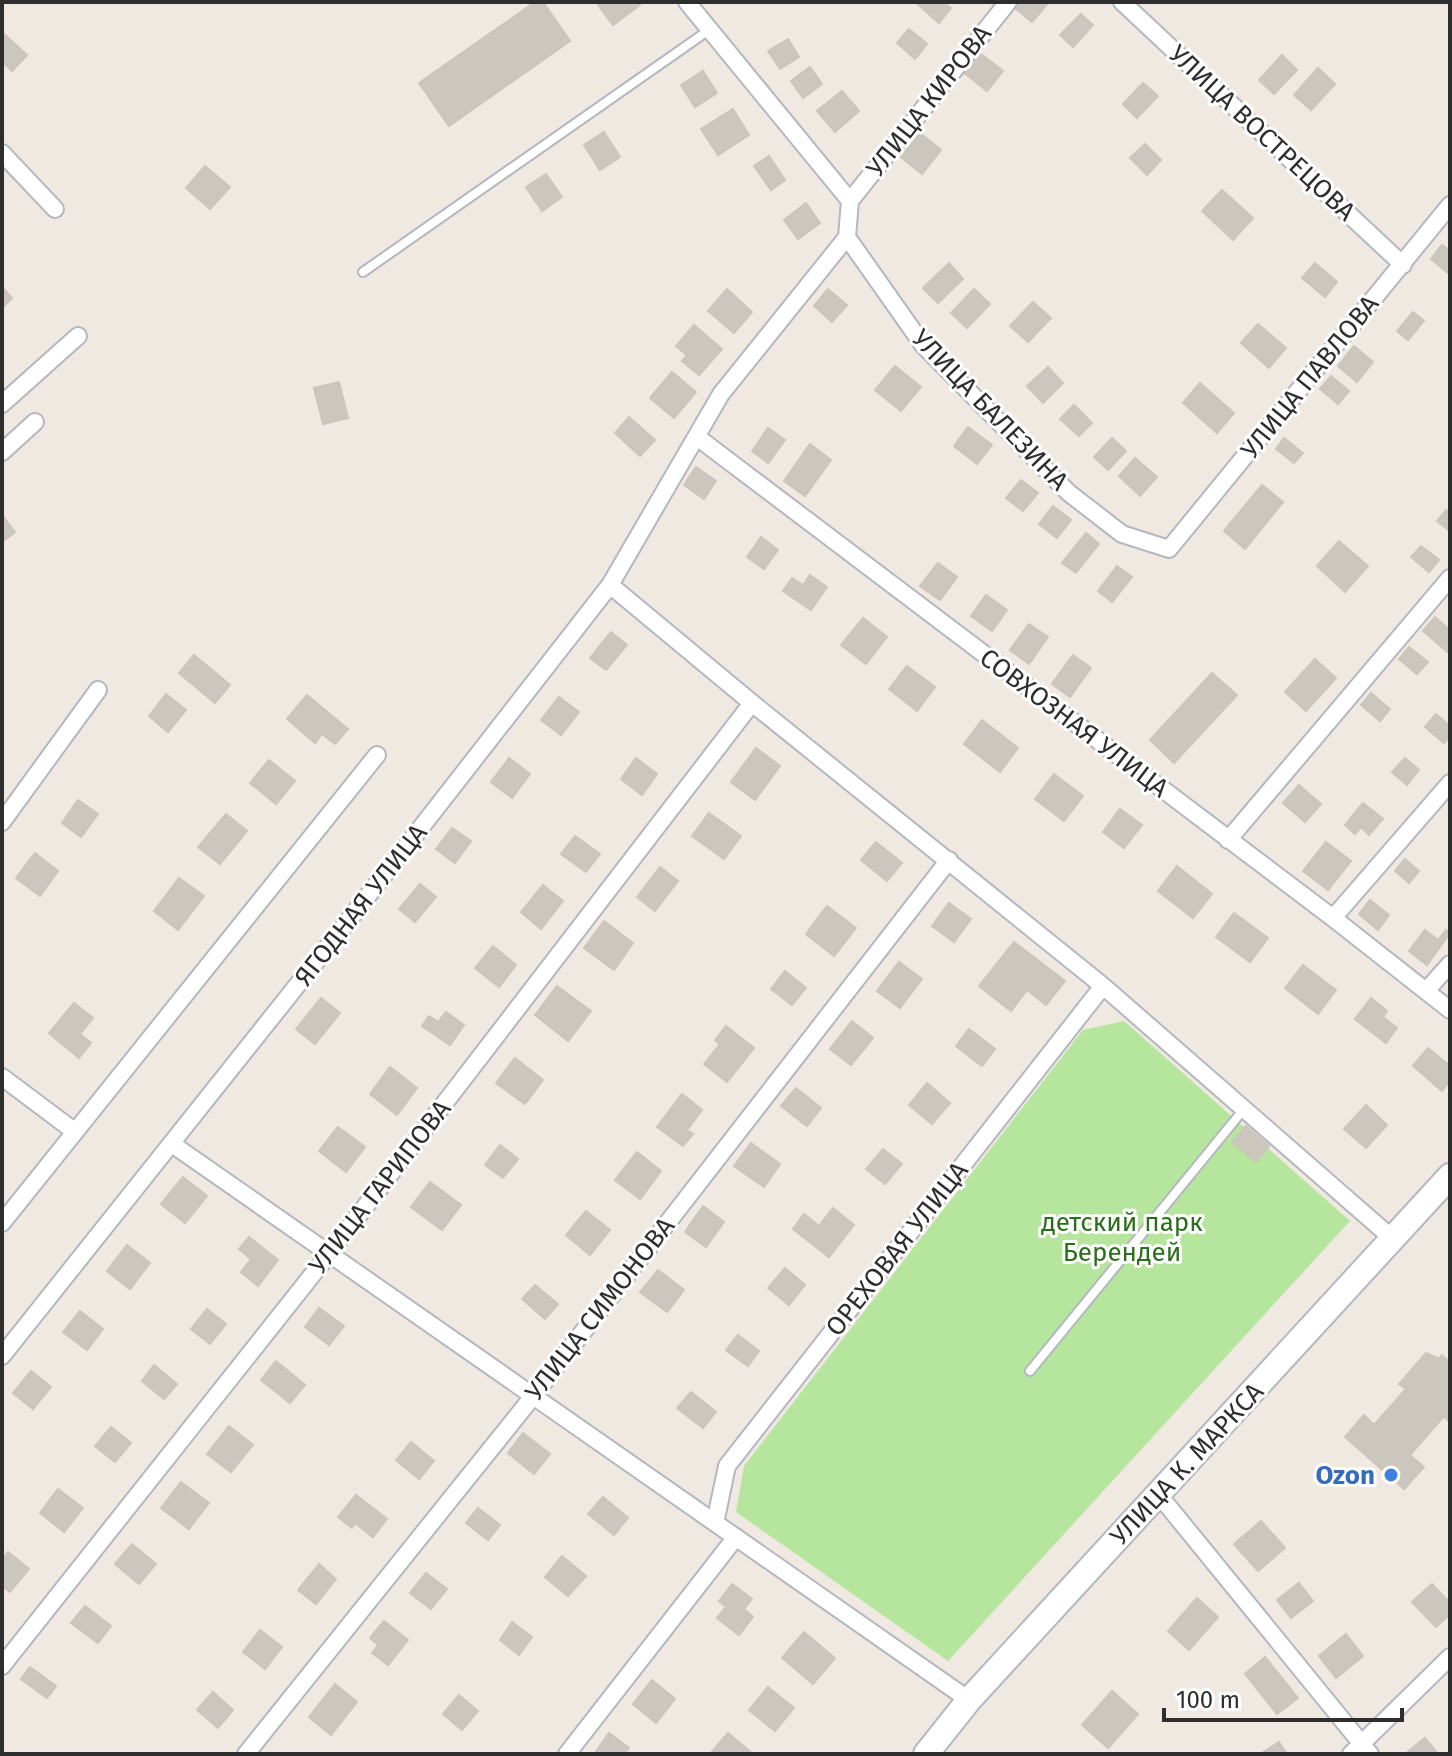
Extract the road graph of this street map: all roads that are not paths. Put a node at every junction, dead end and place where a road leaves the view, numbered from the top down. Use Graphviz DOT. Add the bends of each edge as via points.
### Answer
graph roads {
  1 [pos="687,2"];
  2 [pos="1008,2"];
  3 [pos="1122,2"];
  4 [pos="709,30"];
  5 [pos="2,153"];
  6 [pos="850,201"];
  7 [pos="1450,205"];
  8 [pos="55,209"];
  9 [pos="847,237"];
  10 [pos="1403,265"];
  11 [pos="363,272"];
  12 [pos="78,336"];
  13 [pos="2,404"];
  14 [pos="35,422"];
  15 [pos="697,437"];
  16 [pos="2,452"];
  17 [pos="1169,549"];
  18 [pos="1450,578"];
  19 [pos="610,585"];
  20 [pos="98,690"];
  21 [pos="752,703"];
  22 [pos="377,755"];
  23 [pos="1450,783"];
  24 [pos="2,822"];
  25 [pos="1228,840"];
  26 [pos="949,860"];
  27 [pos="1333,918"];
  28 [pos="1450,964"];
  29 [pos="1103,986"];
  30 [pos="1426,991"];
  31 [pos="1450,1010"];
  32 [pos="2,1077"];
  33 [pos="1244,1109"];
  34 [pos="74,1131"];
  35 [pos="172,1144"];
  36 [pos="1450,1176"];
  37 [pos="2,1223"];
  38 [pos="1393,1239"];
  39 [pos="328,1255"];
  40 [pos="2,1356"];
  41 [pos="1030,1371"];
  42 [pos="534,1395"];
  43 [pos="1159,1495"];
  44 [pos="715,1523"];
  45 [pos="736,1537"];
  46 [pos="1450,1657"];
  47 [pos="2,1666"];
  48 [pos="969,1700"];
  49 [pos="1361,1751"];
  50 [pos="246,1754"];
  51 [pos="567,1754"];
  52 [pos="926,1754"];
  1 -- 4 [label="street"];
  2 -- 6 [label="street, УЛИЦА КИРОВА"];
  3 -- 10 [label="street, УЛИЦА ВОСТРЕЦОВА"];
  4 -- 6 [label="street"];
  4 -- 11 [label="lane"];
  5 -- 8 [label="street"];
  6 -- 9 [label="street"];
  7 -- 10 [label="street, УЛИЦА ПАВЛОВА"];
  9 -- 15 [label="street" via="721,394"];
  9 -- 17 [label="street, УЛИЦА БАЛЕЗИНА" via="923,345 1069,493 1122,534"];
  10 -- 17 [label="street, УЛИЦА ПАВЛОВА"];
  12 -- 13 [label="street"];
  14 -- 16 [label="street"];
  15 -- 19 [label="street, ЯГОДНАЯ УЛИЦА"];
  15 -- 25 [label="street, СОВХОЗНАЯ УЛИЦА"];
  18 -- 25 [label="street"];
  19 -- 21 [label="street"];
  19 -- 35 [label="street, ЯГОДНАЯ УЛИЦА"];
  20 -- 24 [label="street"];
  21 -- 26 [label="street"];
  21 -- 39 [label="street, УЛИЦА ГАРИПОВА"];
  22 -- 34 [label="street"];
  23 -- 27 [label="street"];
  25 -- 27 [label="street, СОВХОЗНАЯ УЛИЦА"];
  26 -- 29 [label="street"];
  26 -- 42 [label="street, УЛИЦА СИМОНОВА"];
  27 -- 30 [label="street, СОВХОЗНАЯ УЛИЦА"];
  28 -- 30 [label="street"];
  29 -- 33 [label="street"];
  29 -- 44 [label="street, ОРЕХОВАЯ УЛИЦА" via="727,1466"];
  30 -- 31 [label="street, СОВХОЗНАЯ УЛИЦА"];
  32 -- 34 [label="street"];
  33 -- 38 [label="street"];
  33 -- 41 [label="lane"];
  34 -- 37 [label="street"];
  35 -- 39 [label="street"];
  35 -- 40 [label="street, ЯГОДНАЯ УЛИЦА"];
  36 -- 38 [label="main road, УЛИЦА К. МАРКСА"];
  38 -- 43 [label="main road, УЛИЦА К. МАРКСА"];
  39 -- 42 [label="street"];
  39 -- 47 [label="street, УЛИЦА ГАРИПОВА"];
  42 -- 44 [label="street"];
  42 -- 50 [label="street, УЛИЦА СИМОНОВА"];
  43 -- 48 [label="main road, УЛИЦА К. МАРКСА"];
  43 -- 49 [label="street"];
  44 -- 45 [label="street"];
  45 -- 48 [label="street"];
  45 -- 51 [label="street"];
  46 -- 49 [label="street"];
  48 -- 52 [label="main road, УЛИЦА К. МАРКСА"];
}
